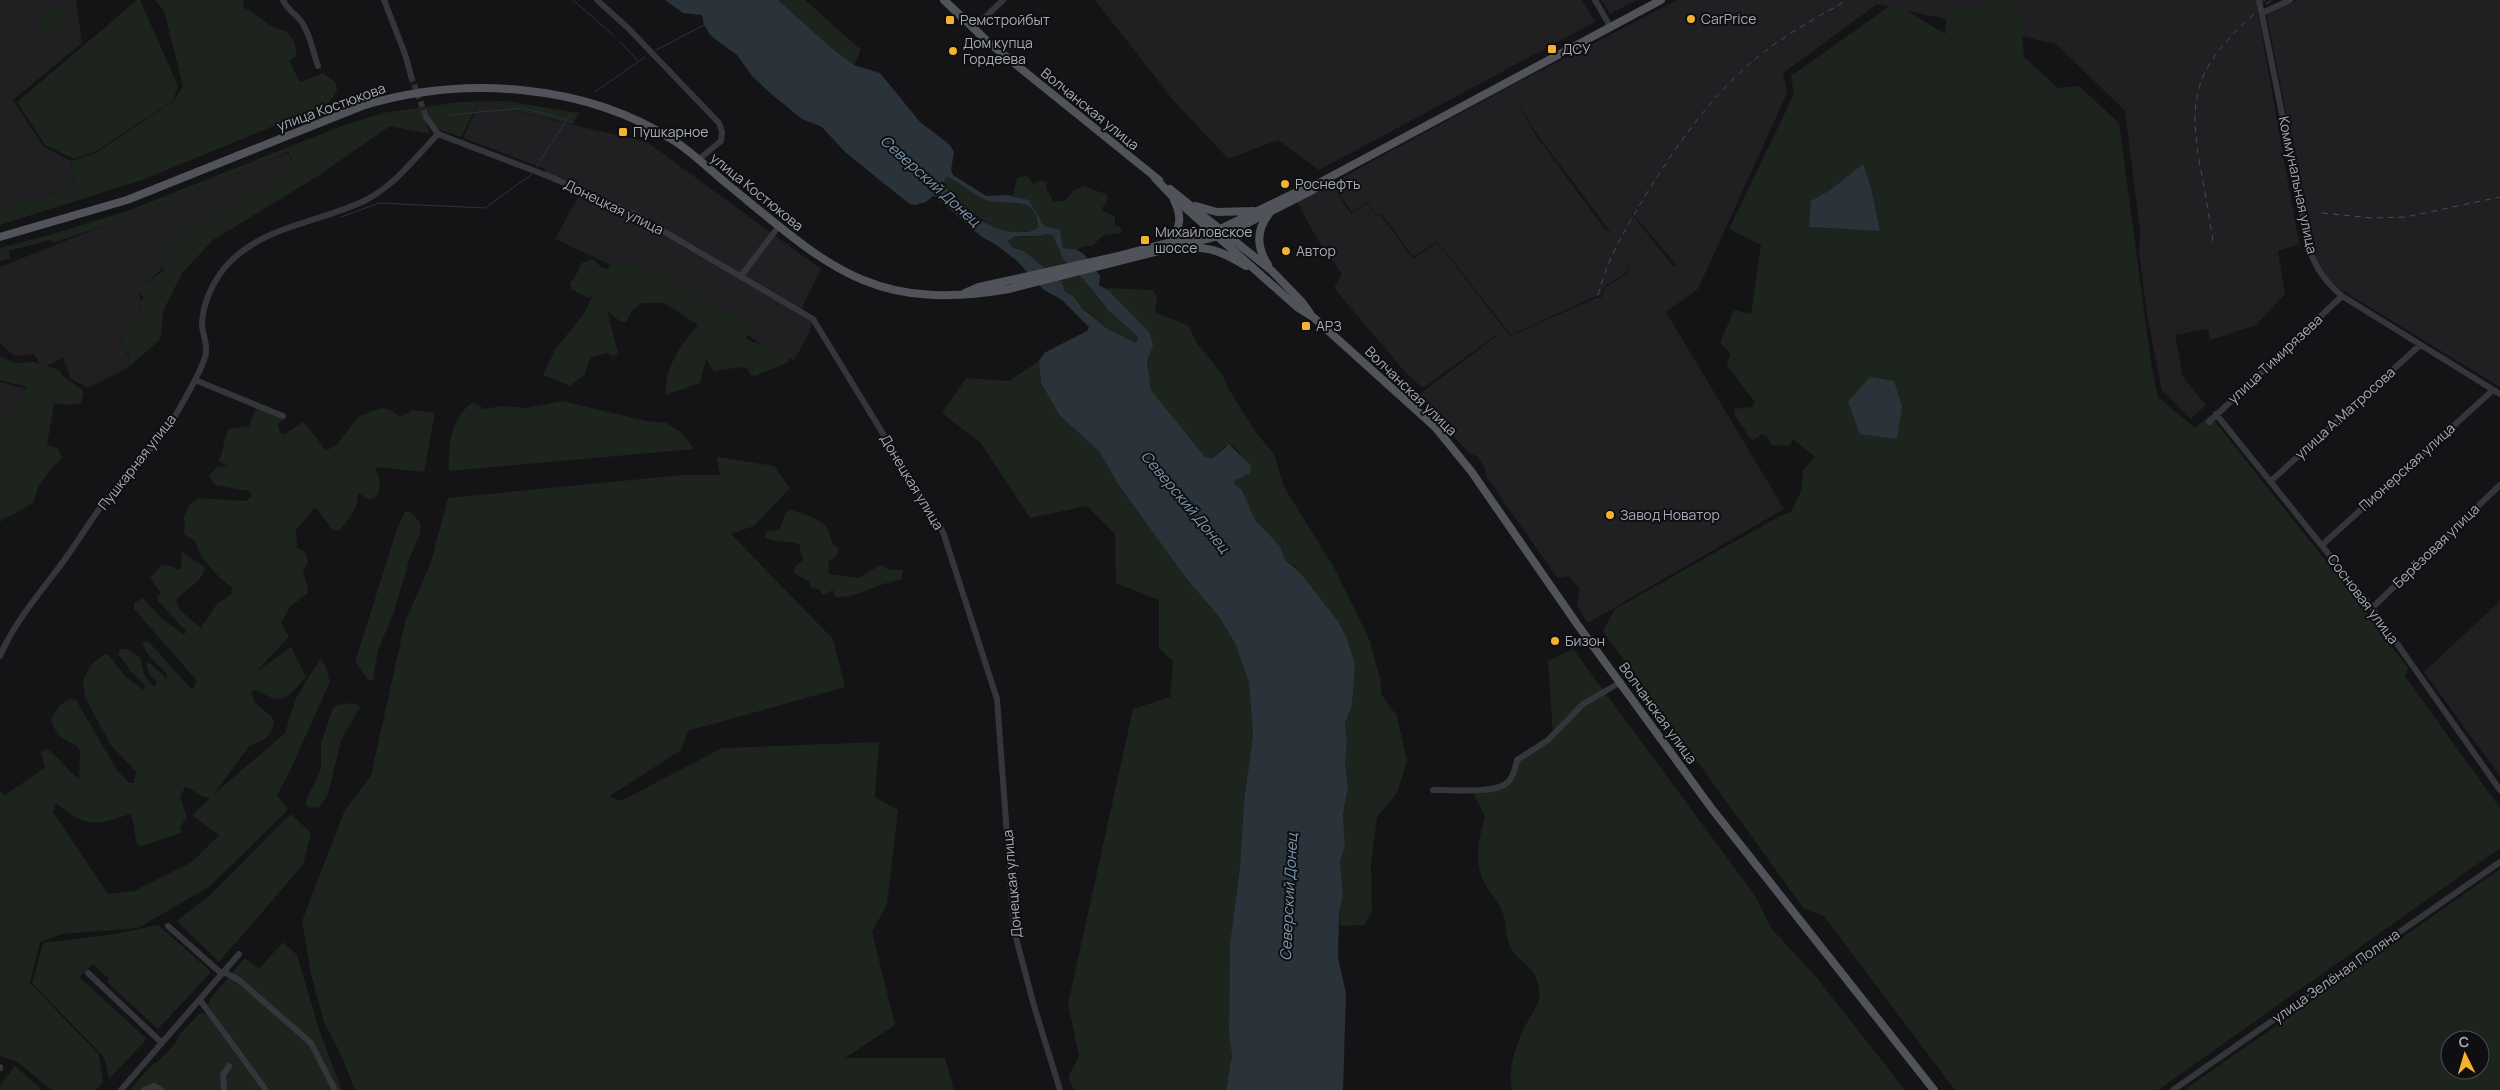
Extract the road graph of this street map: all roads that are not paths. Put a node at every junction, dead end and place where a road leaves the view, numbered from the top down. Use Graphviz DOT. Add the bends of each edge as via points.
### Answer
graph roads {
  1 [pos="283,0"];
  2 [pos="384,0"];
  3 [pos="597,0"];
  4 [pos="944,0"];
  5 [pos="1003,0"];
  6 [pos="1594,0"];
  7 [pos="1661,0"];
  8 [pos="2259,0"];
  9 [pos="2290,0"];
  10 [pos="2262,13"];
  11 [pos="1610,26"];
  12 [pos="973,29"];
  13 [pos="318,66"];
  14 [pos="411,76"];
  15 [pos="426,117"];
  16 [pos="438,134"];
  17 [pos="698,160"];
  18 [pos="1155,178"];
  19 [pos="1319,183"];
  20 [pos="1172,196"];
  21 [pos="1189,202"];
  22 [pos="1258,211"];
  23 [pos="1270,213"];
  24 [pos="779,226"];
  25 [pos="1211,231"];
  26 [pos="1222,233"];
  27 [pos="0,237"];
  28 [pos="1168,246"];
  29 [pos="1272,271"];
  30 [pos="741,276"];
  31 [pos="1262,276"];
  32 [pos="2342,296"];
  33 [pos="1313,317"];
  34 [pos="2420,345"];
  35 [pos="195,380"];
  36 [pos="2493,390"];
  37 [pos="2500,394"];
  38 [pos="2216,414"];
  39 [pos="283,416"];
  40 [pos="2209,422"];
  41 [pos="2271,481"];
  42 [pos="2500,485"];
  43 [pos="2322,545"];
  44 [pos="2372,608"];
  45 [pos="0,656"];
  46 [pos="1621,682"];
  47 [pos="1433,790"];
  48 [pos="2500,790"];
  49 [pos="2500,862"];
  50 [pos="168,926"];
  51 [pos="240,954"];
  52 [pos="88,973"];
  53 [pos="223,973"];
  54 [pos="200,1000"];
  55 [pos="162,1043"];
  56 [pos="229,1066"];
  57 [pos="120,1090"];
  58 [pos="144,1090"];
  59 [pos="161,1090"];
  60 [pos="224,1090"];
  61 [pos="266,1090"];
  62 [pos="335,1090"];
  63 [pos="1060,1090"];
  64 [pos="1934,1090"];
  65 [pos="2173,1090"];
  1 -- 13 [label="street" via="306,30"];
  2 -- 14 [label="street"];
  3 -- 17 [label="street" via="719,123 721,141"];
  4 -- 12 [label="main road, Волчанская улица"];
  5 -- 12 [label="street"];
  6 -- 11 [label="street"];
  7 -- 11 [label="main road"];
  8 -- 10 [label="street, Коммунальная улица"];
  9 -- 10 [label="street"];
  10 -- 32 [label="street, Коммунальная улица" via="2309,248 2324,280"];
  11 -- 19 [label="main road"];
  12 -- 18 [label="main road, Волчанская улица"];
  15 -- 16 [label="street"];
  16 -- 30 [label="street, Донецкая улица" via="553,178 636,216"];
  16 -- 35 [label="street, Пушкарная улица" via="403,174 384,190 356,204 268,236 229,262 213,285 204,308 202,329 207,351"];
  17 -- 24 [label="main road, улица Костюкова"];
  17 -- 27 [label="main road, улица Костюкова" via="652,128 614,112 572,100 507,89 424,92 362,106 127,200"];
  18 -- 20 [label="main road, Волчанская улица"];
  18 -- 21 [label="main road, Волчанская улица"];
  19 -- 22 [label="main road"];
  19 -- 23 [label="main road" via="1314,190"];
  20 -- 25 [label="main road, Волчанская улица"];
  20 -- 28 [label="main road" via="1180,224"];
  21 -- 22 [label="main road" via="1217,212"];
  21 -- 26 [label="main road, Волчанская улица"];
  22 -- 26 [label="main road"];
  23 -- 26 [label="main road"];
  23 -- 29 [label="main road" via="1258,237 1262,256"];
  24 -- 28 [label="main road, улица Костюкова" via="821,258 860,280 902,293 931,296 957,296 979,287 1008,286"];
  24 -- 30 [label="street"];
  25 -- 26 [label="main road"];
  25 -- 28 [label="main road, улица Костюкова"];
  26 -- 28 [label="main road, улица Костюкова"];
  26 -- 29 [label="main road, Волчанская улица"];
  26 -- 31 [label="main road, Волчанская улица"];
  28 -- 31 [label="main road" via="1220,252"];
  29 -- 33 [label="main road, Волчанская улица"];
  30 -- 63 [label="street, Донецкая улица" via="813,320 943,532 997,699 1014,930"];
  31 -- 33 [label="main road, Волчанская улица"];
  32 -- 34 [label="street, Коммунальная улица"];
  32 -- 38 [label="street, улица Тимирязева"];
  33 -- 46 [label="main road, Волчанская улица" via="1435,428 1479,482"];
  34 -- 36 [label="street, Коммунальная улица"];
  34 -- 41 [label="street, улица А.Матросова"];
  35 -- 39 [label="street"];
  35 -- 45 [label="street, Пушкарная улица" via="160,438 105,501 17,621"];
  36 -- 37 [label="street, Коммунальная улица"];
  36 -- 43 [label="street, Пионерская улица"];
  38 -- 40 [label="street, улица Тимирязева"];
  38 -- 41 [label="street, Сосновая улица"];
  41 -- 43 [label="street, Сосновая улица"];
  42 -- 44 [label="street, Берёзовая улица"];
  43 -- 44 [label="street, Сосновая улица"];
  44 -- 48 [label="street, Сосновая улица"];
  46 -- 47 [label="street" via="1583,704 1548,740 1517,760 1514,775 1508,783 1479,790"];
  46 -- 64 [label="main road, Волчанская улица" via="1712,809"];
  49 -- 65 [label="street, улица Зелёная Поляна"];
  50 -- 53 [label="street"];
  51 -- 53 [label="street"];
  52 -- 55 [label="street"];
  53 -- 54 [label="street"];
  53 -- 62 [label="street" via="238,980 311,1043"];
  54 -- 55 [label="street"];
  54 -- 61 [label="street"];
  55 -- 57 [label="street"];
  56 -- 60 [label="street" via="223,1076"];
  58 -- 59 [label="street" via="151,1086"];
}
